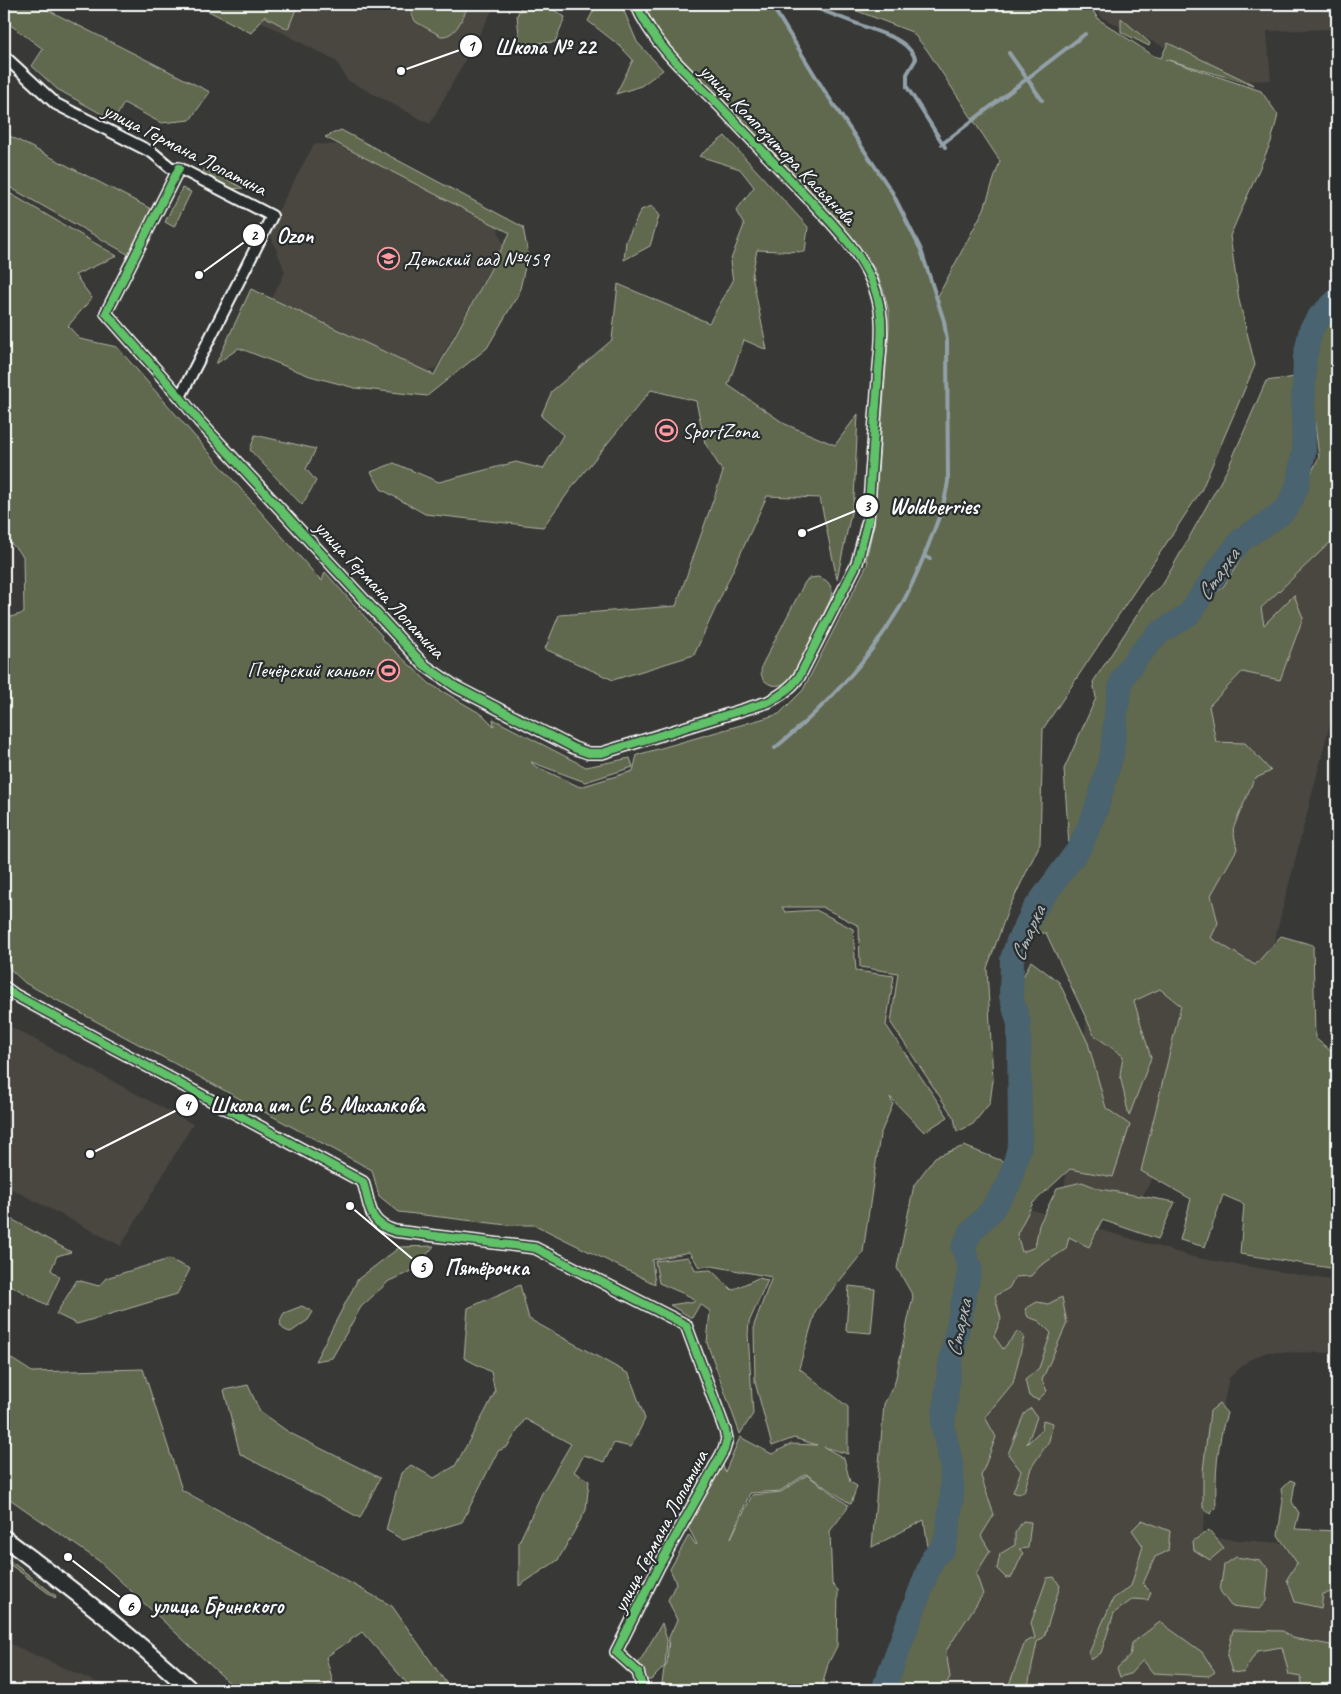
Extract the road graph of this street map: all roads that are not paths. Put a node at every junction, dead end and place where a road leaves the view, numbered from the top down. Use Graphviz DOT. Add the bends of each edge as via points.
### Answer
graph roads {
  1 [pos="636,4"];
  2 [pos="4,56"];
  3 [pos="179,168"];
  4 [pos="180,397"];
  5 [pos="792,687"];
  6 [pos="4,987"];
  7 [pos="4,1538"];
  8 [pos="191,1690"];
  9 [pos="643,1690"];
  1 -- 5 [label="street, улица Композитора Касьянова" via="642,19 676,64 837,228 868,272 876,291 882,325 868,520 857,563"];
  2 -- 3 [label="street, улица Германа Лопатина" via="56,104 153,154 172,168"];
  3 -- 4 [label="street" via="106,313"];
  3 -- 4 [label="street, улица Германа Лопатина" via="272,216"];
  4 -- 5 [label="street, улица Германа Лопатина" via="424,665 456,687 574,748 602,753 768,702"];
  6 -- 9 [label="street, улица Германа Лопатина" via="363,1182 372,1217 384,1228 535,1248 686,1325 727,1439 616,1652 638,1672"];
  7 -- 8 [label="main road" via="72,1589"];
}
